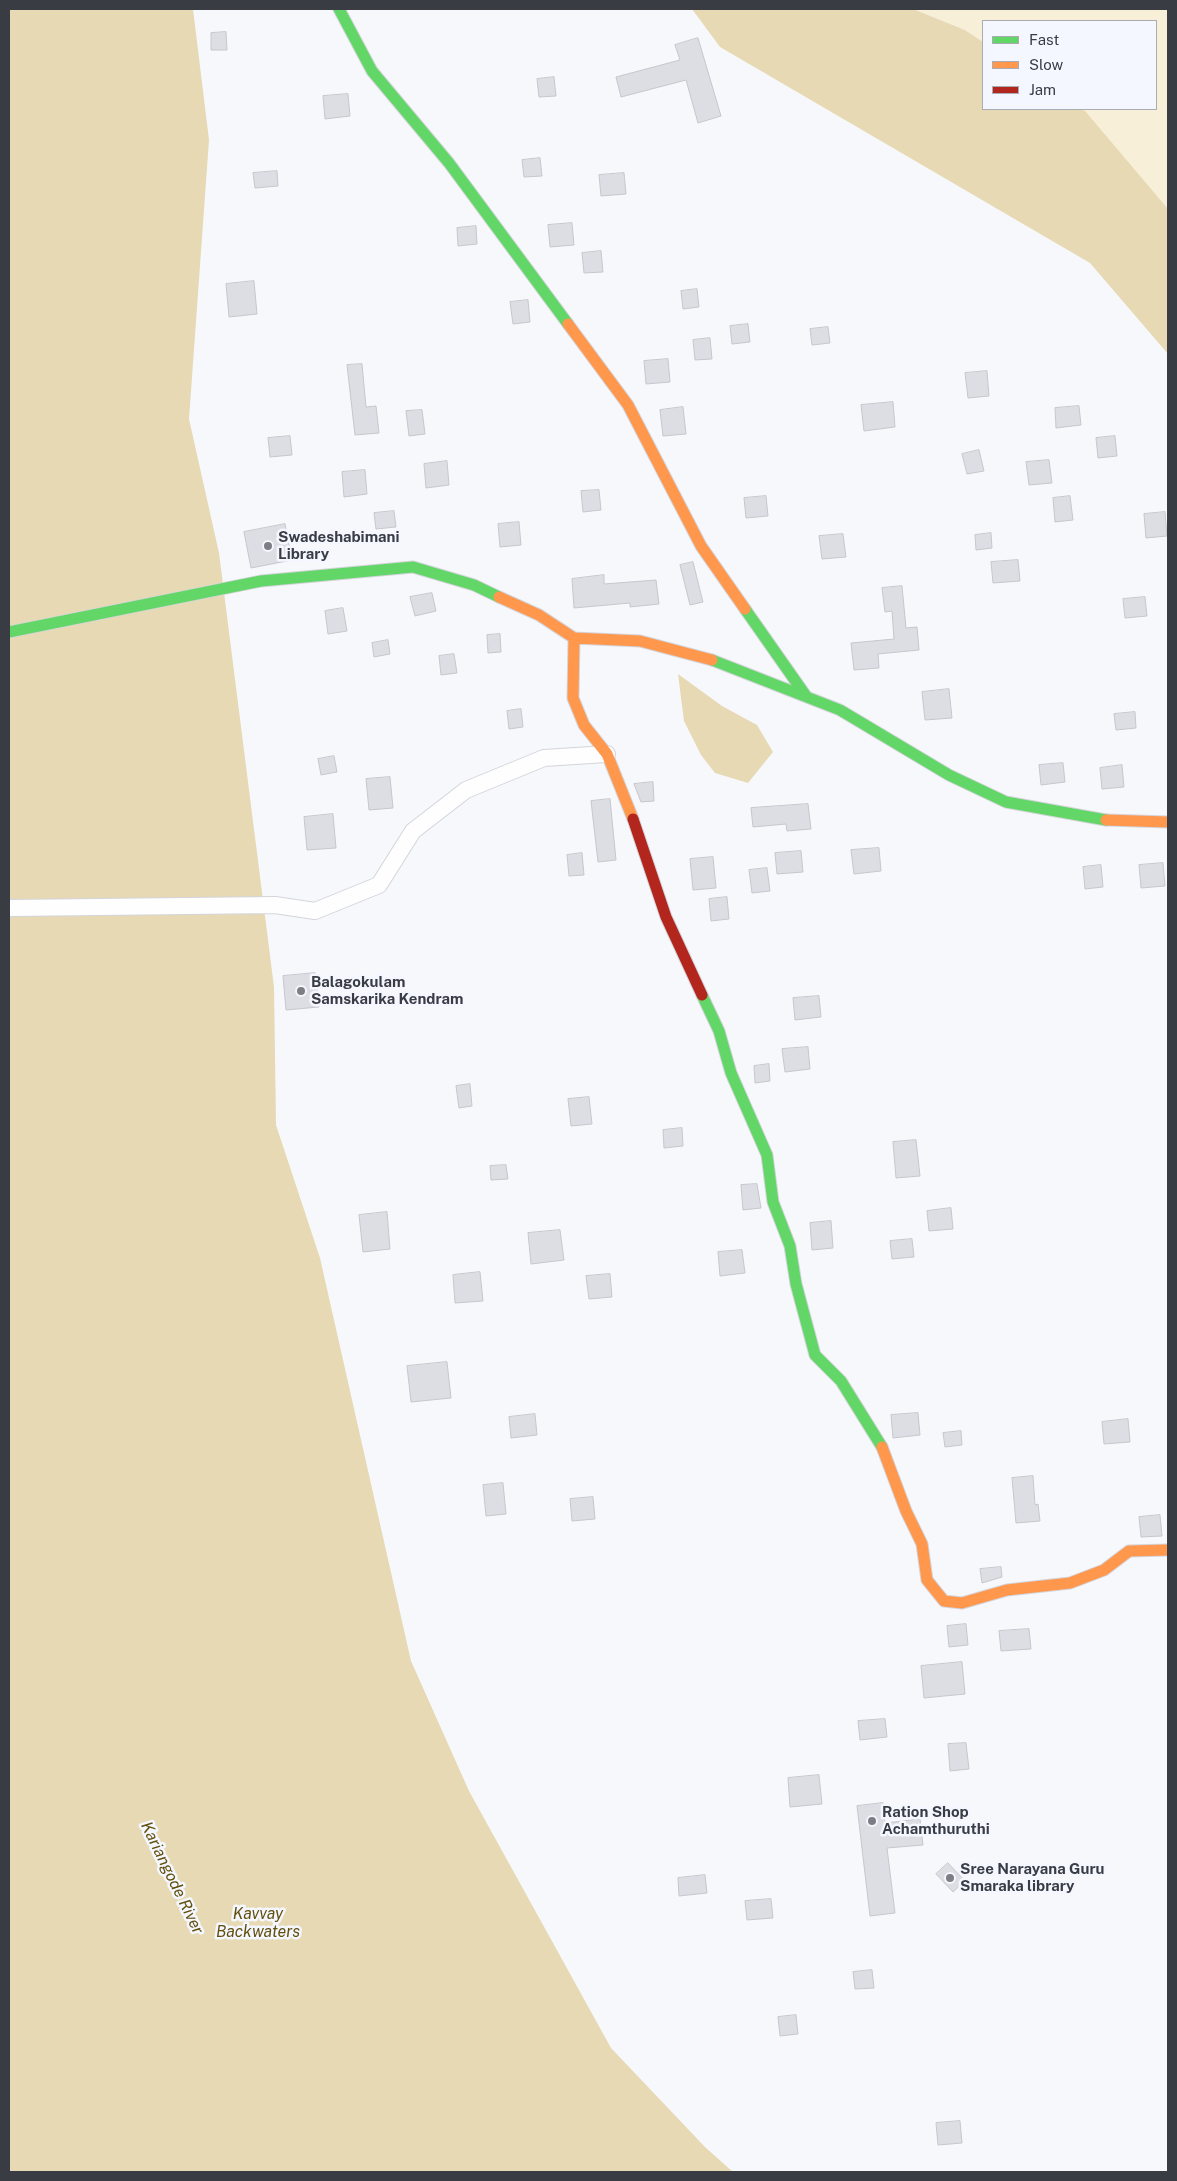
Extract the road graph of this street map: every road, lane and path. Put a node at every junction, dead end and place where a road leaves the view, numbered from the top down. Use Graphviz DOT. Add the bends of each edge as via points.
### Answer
graph roads {
  1 [pos="339,9"];
  2 [pos="9,632"];
  3 [pos="574,638"];
  4 [pos="806,696"];
  5 [pos="607,754"];
  6 [pos="1168,822"];
  7 [pos="9,908"];
  8 [pos="1168,1550"];
  1 -- 4 [label="street" via="372,71 449,163 628,405 701,546"];
  2 -- 3 [label="street" via="262,581 413,567 474,585 539,615"];
  3 -- 4 [label="street" via="640,641 697,655 725,662"];
  3 -- 5 [label="street" via="573,698 584,725"];
  4 -- 6 [label="street" via="840,710 948,775 1006,802 1115,822"];
  5 -- 7 [label="street" via="544,758 466,790 413,831 378,885 315,911 275,906"];
  5 -- 8 [label="street" via="666,917 719,1031 731,1073 767,1155 773,1202 790,1246 796,1284 815,1355 841,1381 880,1441 906,1512 922,1544 927,1580 944,1601 962,1603 1007,1590 1070,1583 1104,1570 1129,1551"];
}
